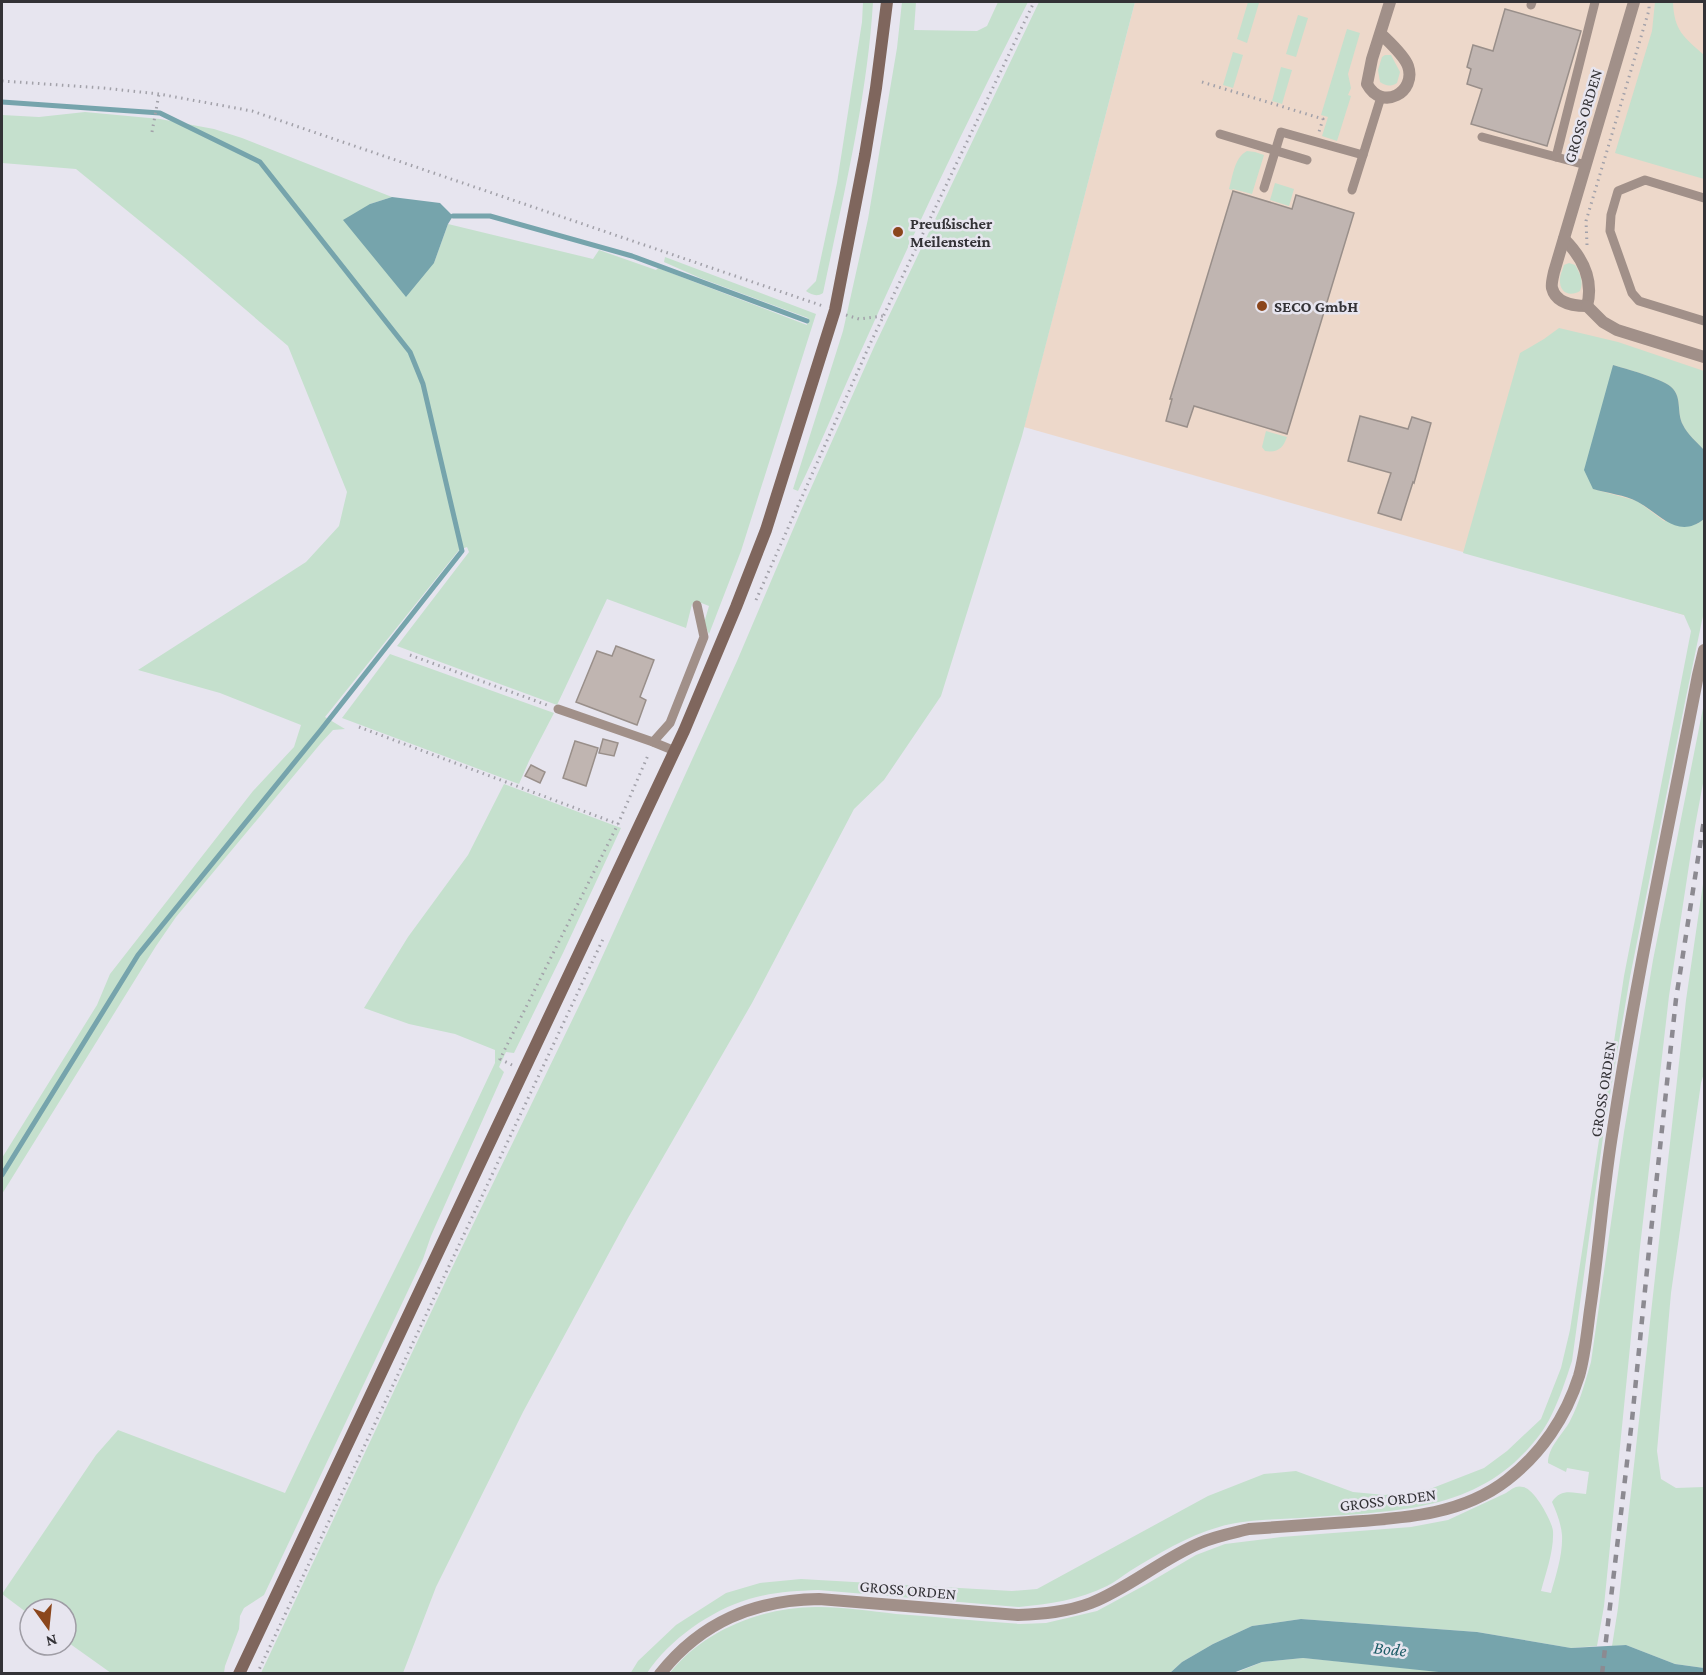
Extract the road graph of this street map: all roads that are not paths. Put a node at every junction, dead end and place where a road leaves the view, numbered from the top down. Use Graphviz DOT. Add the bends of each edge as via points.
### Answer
graph roads {
  1 [pos="887,2"];
  2 [pos="1390,2"];
  3 [pos="1595,2"];
  4 [pos="1634,2"];
  5 [pos="1381,34"];
  6 [pos="1381,97"];
  7 [pos="1220,134"];
  8 [pos="1482,137"];
  9 [pos="1275,150"];
  10 [pos="1363,155"];
  11 [pos="1556,157"];
  12 [pos="1307,160"];
  13 [pos="1586,165"];
  14 [pos="1264,188"];
  15 [pos="1352,190"];
  16 [pos="1704,198"];
  17 [pos="1564,239"];
  18 [pos="1587,306"];
  19 [pos="1704,321"];
  20 [pos="1704,357"];
  21 [pos="697,605"];
  22 [pos="1704,650"];
  23 [pos="558,709"];
  24 [pos="653,742"];
  25 [pos="675,751"];
  26 [pos="239,1674"];
  27 [pos="660,1674"];
  1 -- 25 [label="main road" via="865,155 835,310 766,530"];
  2 -- 5 [label="street"];
  3 -- 11 [label="lane"];
  4 -- 13 [label="street, GROSS ORDEN"];
  5 -- 6 [label="street" via="1367,84"];
  5 -- 6 [label="street" via="1408,67 1408,77 1401,93"];
  6 -- 10 [label="lane"];
  7 -- 9 [label="lane"];
  8 -- 11 [label="lane"];
  9 -- 10 [label="lane" via="1281,132"];
  9 -- 12 [label="lane"];
  9 -- 14 [label="lane"];
  10 -- 15 [label="lane"];
  11 -- 13 [label="lane"];
  13 -- 17 [label="street, GROSS ORDEN"];
  16 -- 19 [label="lane" via="1645,180 1618,191 1610,231 1632,293 1639,301"];
  17 -- 18 [label="street" via="1578,255 1588,278"];
  17 -- 18 [label="street, GROSS ORDEN" via="1552,288 1560,300 1572,306"];
  18 -- 20 [label="street" via="1617,330"];
  21 -- 24 [label="lane" via="704,637 669,723"];
  22 -- 27 [label="street, GROSS ORDEN" via="1626,1045 1582,1364 1559,1420 1527,1463 1493,1490 1445,1510 1405,1518 1249,1529 1224,1535 1200,1543 1109,1595 1066,1611 1018,1615 819,1599 776,1602 754,1608 693,1639"];
  23 -- 24 [label="lane"];
  24 -- 25 [label="lane"];
  25 -- 26 [label="main road"];
}
